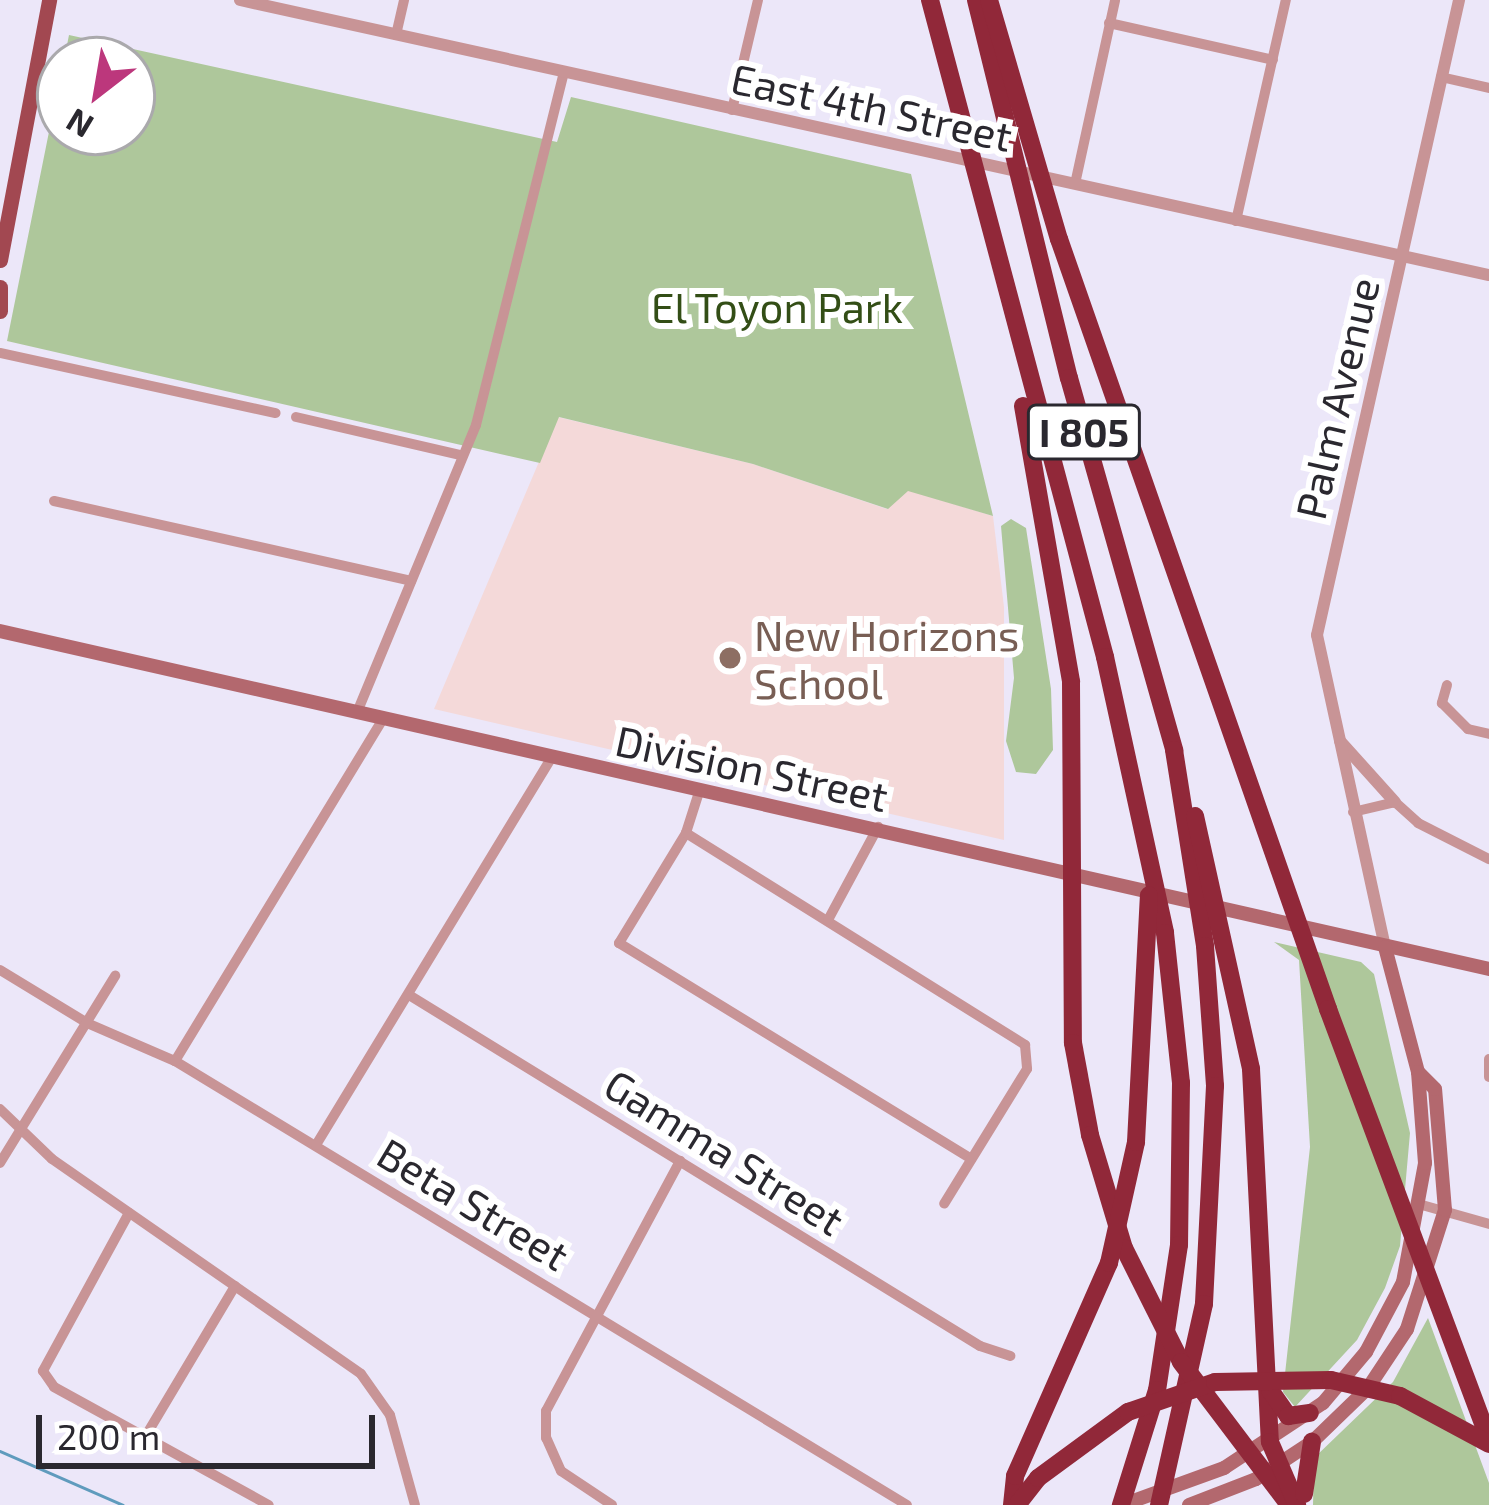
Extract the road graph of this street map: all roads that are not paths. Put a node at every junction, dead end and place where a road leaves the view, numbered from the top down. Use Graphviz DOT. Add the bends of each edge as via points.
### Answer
graph roads {
  1 [pos="49,0"];
  2 [pos="241,0"];
  3 [pos="404,0"];
  4 [pos="758,0"];
  5 [pos="930,0"];
  6 [pos="976,0"];
  7 [pos="989,0"];
  8 [pos="1114,0"];
  9 [pos="1286,0"];
  10 [pos="1459,0"];
  11 [pos="1109,22"];
  12 [pos="396,35"];
  13 [pos="1273,60"];
  14 [pos="564,73"];
  15 [pos="1441,77"];
  16 [pos="1489,88"];
  17 [pos="733,110"];
  18 [pos="1069,182"];
  19 [pos="1236,221"];
  20 [pos="1403,256"];
  21 [pos="0,260"];
  22 [pos="1489,275"];
  23 [pos="0,287"];
  24 [pos="1006,307"];
  25 [pos="0,311"];
  26 [pos="0,352"];
  27 [pos="276,412"];
  28 [pos="296,417"];
  29 [pos="461,455"];
  30 [pos="54,501"];
  31 [pos="411,581"];
  32 [pos="0,631"];
  33 [pos="1447,686"];
  34 [pos="358,710"];
  35 [pos="384,717"];
  36 [pos="1489,734"];
  37 [pos="1336,737"];
  38 [pos="552,757"];
  39 [pos="700,789"];
  40 [pos="1396,802"];
  41 [pos="1353,812"];
  42 [pos="878,827"];
  43 [pos="686,833"];
  44 [pos="1489,859"];
  45 [pos="1202,863"];
  46 [pos="828,920"];
  47 [pos="1157,932"];
  48 [pos="1385,947"];
  49 [pos="1489,969"];
  50 [pos="0,970"];
  51 [pos="115,976"];
  52 [pos="409,995"];
  53 [pos="87,1024"];
  54 [pos="175,1060"];
  55 [pos="1489,1060"];
  56 [pos="1418,1072"];
  57 [pos="1489,1077"];
  58 [pos="0,1109"];
  59 [pos="22,1130"];
  60 [pos="316,1145"];
  61 [pos="971,1159"];
  62 [pos="680,1161"];
  63 [pos="0,1163"];
  64 [pos="944,1204"];
  65 [pos="1422,1205"];
  66 [pos="1445,1210"];
  67 [pos="129,1213"];
  68 [pos="1489,1224"];
  69 [pos="236,1286"];
  70 [pos="598,1317"];
  71 [pos="1010,1356"];
  72 [pos="1268,1386"];
  73 [pos="1310,1413"];
  74 [pos="148,1432"];
  75 [pos="1270,1442"];
  76 [pos="1312,1442"];
  77 [pos="1489,1442"];
  78 [pos="1283,1464"];
  79 [pos="269,1505"];
  80 [pos="415,1505"];
  81 [pos="613,1505"];
  82 [pos="907,1505"];
  83 [pos="1014,1505"];
  84 [pos="1122,1505"];
  85 [pos="1159,1505"];
  86 [pos="1189,1505"];
  87 [pos="1296,1505"];
  1 -- 21 [label="main road"];
  2 -- 12 [label="street, East 4th Street"];
  3 -- 12 [label="street"];
  4 -- 17 [label="street"];
  5 -- 24 [label="highway, I 805"];
  6 -- 45 [label="highway, I 805"];
  7 -- 77 [label="highway" via="1059,239"];
  8 -- 11 [label="street"];
  9 -- 13 [label="street"];
  10 -- 15 [label="street, Palm Avenue"];
  11 -- 13 [label="street"];
  11 -- 18 [label="street"];
  12 -- 14 [label="street, East 4th Street"];
  13 -- 19 [label="street"];
  14 -- 17 [label="street, East 4th Street"];
  14 -- 29 [label="street" via="502,332"];
  15 -- 16 [label="street"];
  15 -- 20 [label="street, Palm Avenue"];
  17 -- 18 [label="street, East 4th Street"];
  18 -- 19 [label="street, East 4th Street"];
  19 -- 20 [label="street, East 4th Street"];
  20 -- 22 [label="street, East 4th Street"];
  20 -- 37 [label="street, Palm Avenue" via="1321,605 1321,667"];
  23 -- 25 [label="main road"];
  24 -- 47 [label="highway, I 805" via="1105,657 1150,854"];
  24 -- 87 [label="highway" via="1071,682 1072,1043 1090,1135 1124,1248 1181,1362"];
  26 -- 27 [label="street"];
  28 -- 29 [label="street"];
  29 -- 31 [label="street"];
  30 -- 31 [label="street"];
  31 -- 34 [label="street"];
  32 -- 34 [label="main road, Division Street"];
  33 -- 36 [label="street" via="1442,703 1468,729"];
  34 -- 35 [label="main road, Division Street"];
  35 -- 38 [label="main road, Division Street"];
  35 -- 54 [label="street"];
  37 -- 40 [label="street"];
  37 -- 41 [label="street, Palm Avenue"];
  38 -- 39 [label="main road, Division Street"];
  38 -- 52 [label="street"];
  39 -- 42 [label="main road, Division Street"];
  39 -- 43 [label="street"];
  40 -- 41 [label="street"];
  40 -- 44 [label="street" via="1418,823"];
  41 -- 48 [label="street, Palm Avenue"];
  42 -- 46 [label="street"];
  42 -- 48 [label="main road, Division Street"];
  43 -- 46 [label="street"];
  43 -- 61 [label="street" via="620,944"];
  45 -- 72 [label="highway" via="1251,1069"];
  45 -- 85 [label="highway, I 805" via="1214,1172 1204,1304"];
  46 -- 61 [label="street" via="1016,1036 1030,1056"];
  47 -- 83 [label="highway" via="1136,1142 1109,1263 1015,1475"];
  47 -- 84 [label="highway" via="1181,1083 1179,1245 1157,1390"];
  48 -- 49 [label="main road, Division Street"];
  48 -- 56 [label="main road"];
  50 -- 53 [label="street, Beta Street"];
  51 -- 53 [label="street"];
  52 -- 60 [label="street"];
  52 -- 62 [label="street, Gamma Street"];
  53 -- 54 [label="street, Beta Street"];
  53 -- 59 [label="street"];
  54 -- 60 [label="street, Beta Street"];
  55 -- 57 [label="street"];
  56 -- 65 [label="main road"];
  56 -- 66 [label="main road" via="1435,1089"];
  58 -- 59 [label="street"];
  59 -- 63 [label="street"];
  59 -- 67 [label="street"];
  60 -- 70 [label="street, Beta Street"];
  61 -- 64 [label="street"];
  62 -- 70 [label="street"];
  62 -- 71 [label="street, Gamma Street" via="980,1346"];
  65 -- 66 [label="street"];
  65 -- 73 [label="main road" via="1403,1282 1350,1376"];
  66 -- 68 [label="street"];
  66 -- 76 [label="main road" via="1407,1328 1368,1388"];
  67 -- 69 [label="street"];
  67 -- 74 [label="street" via="50,1348 46,1376"];
  69 -- 74 [label="street"];
  69 -- 80 [label="street" via="361,1374 390,1415"];
  70 -- 81 [label="street" via="553,1391 545,1430 560,1471"];
  70 -- 82 [label="street, Beta Street"];
  72 -- 73 [label="highway" via="1288,1416"];
  72 -- 75 [label="highway"];
  73 -- 75 [label="main road"];
  74 -- 79 [label="street"];
  75 -- 78 [label="highway"];
  75 -- 84 [label="main road"];
  76 -- 78 [label="main road"];
  76 -- 87 [label="highway"];
  77 -- 83 [label="highway" via="1400,1396 1330,1380 1215,1382 1127,1412"];
  78 -- 86 [label="main road"];
  78 -- 87 [label="highway"];
}
